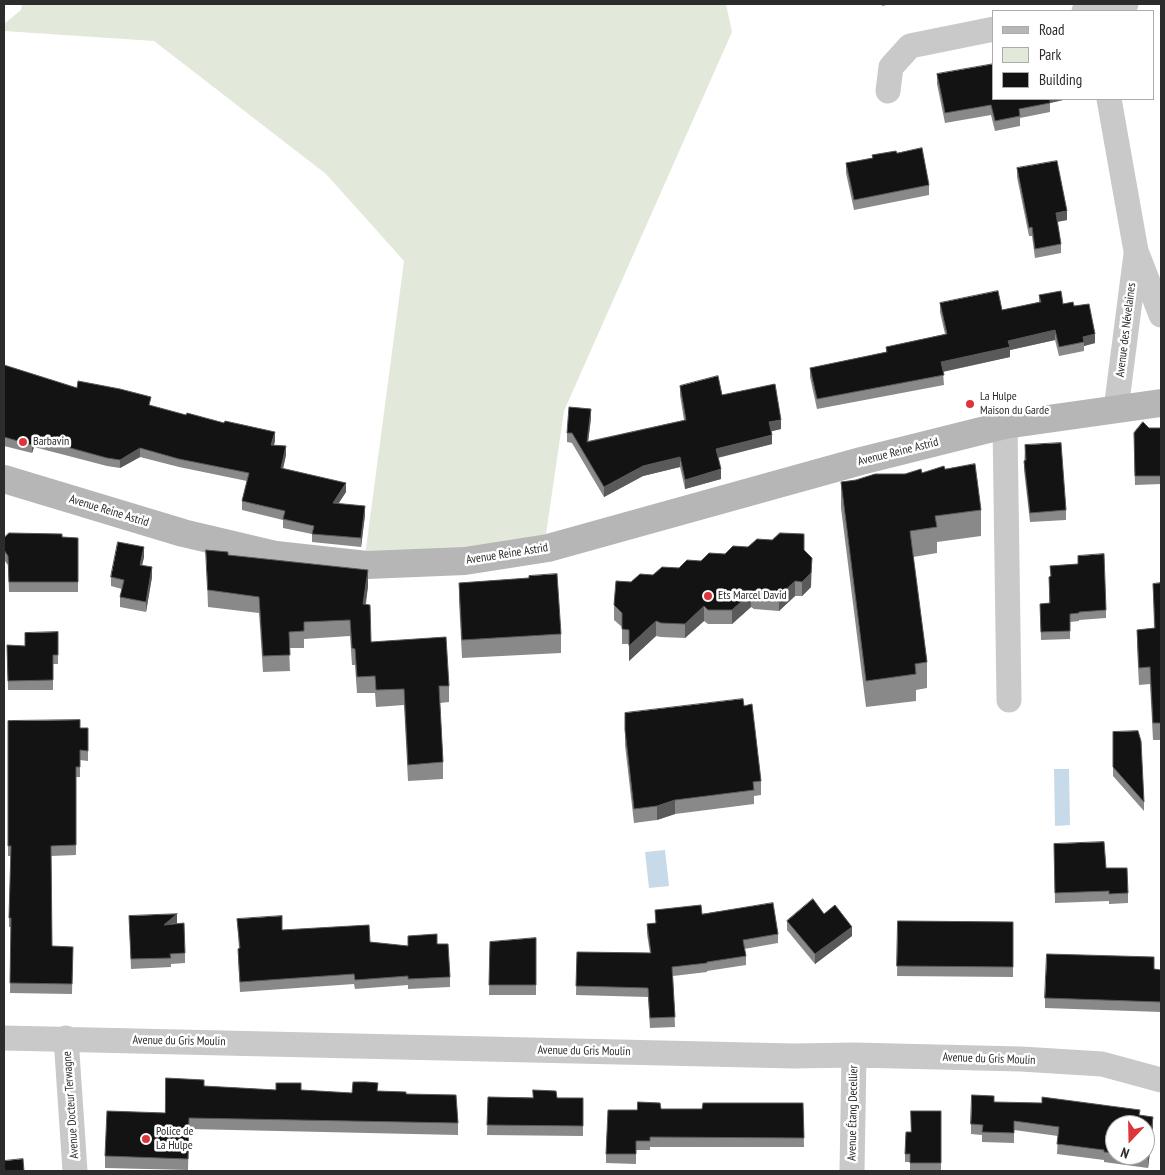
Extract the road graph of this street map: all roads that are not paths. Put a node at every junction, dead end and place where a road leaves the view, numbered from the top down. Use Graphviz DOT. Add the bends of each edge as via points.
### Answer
graph roads {
  1 [pos="1126,4"];
  2 [pos="1090,9"];
  3 [pos="992,29"];
  4 [pos="888,91"];
  5 [pos="1109,100"];
  6 [pos="1136,251"];
  7 [pos="1161,315"];
  8 [pos="1161,403"];
  9 [pos="1116,409"];
  10 [pos="1005,425"];
  11 [pos="4,479"];
  12 [pos="1009,700"];
  13 [pos="4,1038"];
  14 [pos="66,1038"];
  15 [pos="854,1055"];
  16 [pos="1161,1080"];
  17 [pos="76,1171"];
  18 [pos="852,1171"];
  1 -- 2 [label="street"];
  3 -- 4 [label="street" via="910,46 891,67"];
  5 -- 6 [label="street, Avenue des Névelaines"];
  6 -- 7 [label="street, Avenue des Névelaines"];
  6 -- 9 [label="street, Avenue des Névelaines"];
  8 -- 9 [label="main road, Avenue Reine Astrid"];
  9 -- 10 [label="main road, Avenue Reine Astrid"];
  10 -- 11 [label="main road, Avenue Reine Astrid" via="860,461 548,548 465,561 367,565 276,555 183,533"];
  10 -- 12 [label="street"];
  13 -- 14 [label="street, Avenue du Gris Moulin"];
  14 -- 15 [label="street, Avenue du Gris Moulin"];
  14 -- 17 [label="street, Avenue Docteur Terwagne"];
  15 -- 16 [label="street, Avenue du Gris Moulin" via="1102,1064"];
  15 -- 18 [label="street, Avenue Étang Decellier"];
}
